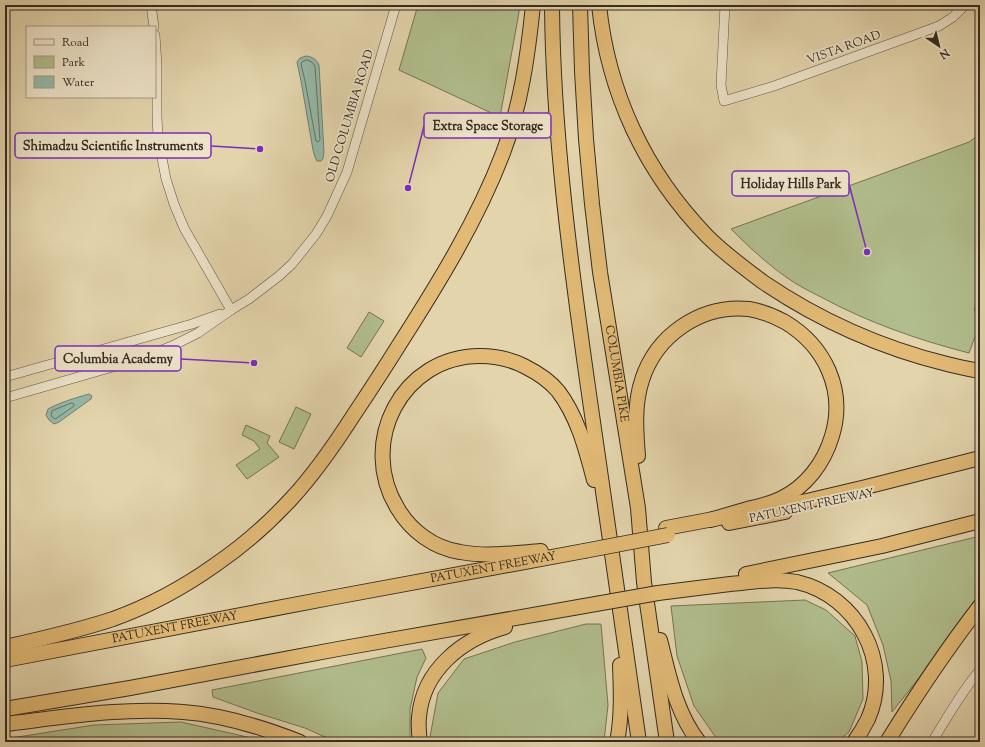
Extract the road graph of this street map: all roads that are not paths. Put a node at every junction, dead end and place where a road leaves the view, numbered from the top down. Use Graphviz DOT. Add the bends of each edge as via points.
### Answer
graph roads {
  1 [pos="151,5"];
  2 [pos="396,5"];
  3 [pos="533,5"];
  4 [pos="552,5"];
  5 [pos="580,5"];
  6 [pos="599,5"];
  7 [pos="725,5"];
  8 [pos="965,5"];
  9 [pos="154,26"];
  10 [pos="156,50"];
  11 [pos="230,310"];
  12 [pos="980,371"];
  13 [pos="5,377"];
  14 [pos="5,398"];
  15 [pos="980,458"];
  16 [pos="980,465"];
  17 [pos="638,508"];
  18 [pos="710,520"];
  19 [pos="980,521"];
  20 [pos="667,531"];
  21 [pos="609,534"];
  22 [pos="583,547"];
  23 [pos="541,551"];
  24 [pos="644,582"];
  25 [pos="616,587"];
  26 [pos="658,593"];
  27 [pos="330,598"];
  28 [pos="980,606"];
  29 [pos="573,608"];
  30 [pos="5,648"];
  31 [pos="5,660"];
  32 [pos="980,670"];
  33 [pos="5,709"];
  34 [pos="5,724"];
  35 [pos="300,742"];
  36 [pos="420,742"];
  37 [pos="617,742"];
  38 [pos="639,742"];
  39 [pos="667,742"];
  40 [pos="699,742"];
  41 [pos="854,742"];
  42 [pos="887,742"];
  43 [pos="932,742"];
  1 -- 9 [label="street"];
  2 -- 11 [label="street, OLD COLUMBIA ROAD" via="346,172 327,216 292,264 265,287"];
  3 -- 30 [label="highway" via="530,39 516,111 488,190 468,231 410,328 312,475 244,544 183,586 114,618 53,637"];
  4 -- 21 [label="highway" via="558,142 564,200"];
  5 -- 17 [label="highway, COLUMBIA PIKE" via="586,139 592,204 600,272"];
  6 -- 12 [label="highway" via="615,85 639,143 669,191 708,237 729,257 780,293 837,324 905,352"];
  7 -- 8 [label="street, VISTA ROAD" via="721,85 724,101 774,86 939,26"];
  10 -- 11 [label="street" via="158,137 166,179 184,228"];
  11 -- 13 [label="street, OLD COLUMBIA ROAD" via="192,324"];
  11 -- 14 [label="street, OLD COLUMBIA ROAD" via="198,333 145,357"];
  15 -- 18 [label="highway" via="812,500"];
  16 -- 20 [label="highway, PATUXENT FREEWAY" via="813,507"];
  17 -- 18 [label="highway" via="637,410 641,382 654,354 679,328 711,312 728,309 764,312 795,328 819,351 833,380 836,398 834,430 823,459 804,483 780,499"];
  17 -- 24 [label="highway, COLUMBIA PIKE"];
  18 -- 20 [label="highway"];
  19 -- 26 [label="highway" via="882,546"];
  20 -- 22 [label="highway, PATUXENT FREEWAY, bridge"];
  21 -- 23 [label="highway" via="583,442 566,404 552,385 534,371 492,356 460,358 432,369 420,377 397,403 384,435 383,469 393,502 414,528 441,547 475,555"];
  21 -- 25 [label="highway"];
  22 -- 23 [label="highway"];
  22 -- 27 [label="highway, PATUXENT FREEWAY"];
  23 -- 27 [label="highway" via="438,571"];
  24 -- 39 [label="highway, COLUMBIA PIKE"];
  24 -- 40 [label="highway" via="675,694 686,722"];
  25 -- 37 [label="highway" via="621,708"];
  25 -- 38 [label="highway"];
  26 -- 29 [label="highway, bridge"];
  26 -- 41 [label="highway" via="761,581 797,582 814,588 841,605 852,615 868,640 876,671 873,704 868,719"];
  27 -- 31 [label="highway, PATUXENT FREEWAY"];
  28 -- 42 [label="highway" via="923,685"];
  29 -- 33 [label="highway"];
  29 -- 36 [label="highway" via="482,635 454,652 442,664 426,690 419,716"];
  32 -- 43 [label="street"];
  34 -- 35 [label="highway" via="78,715 154,710 215,716 248,723"];
}
